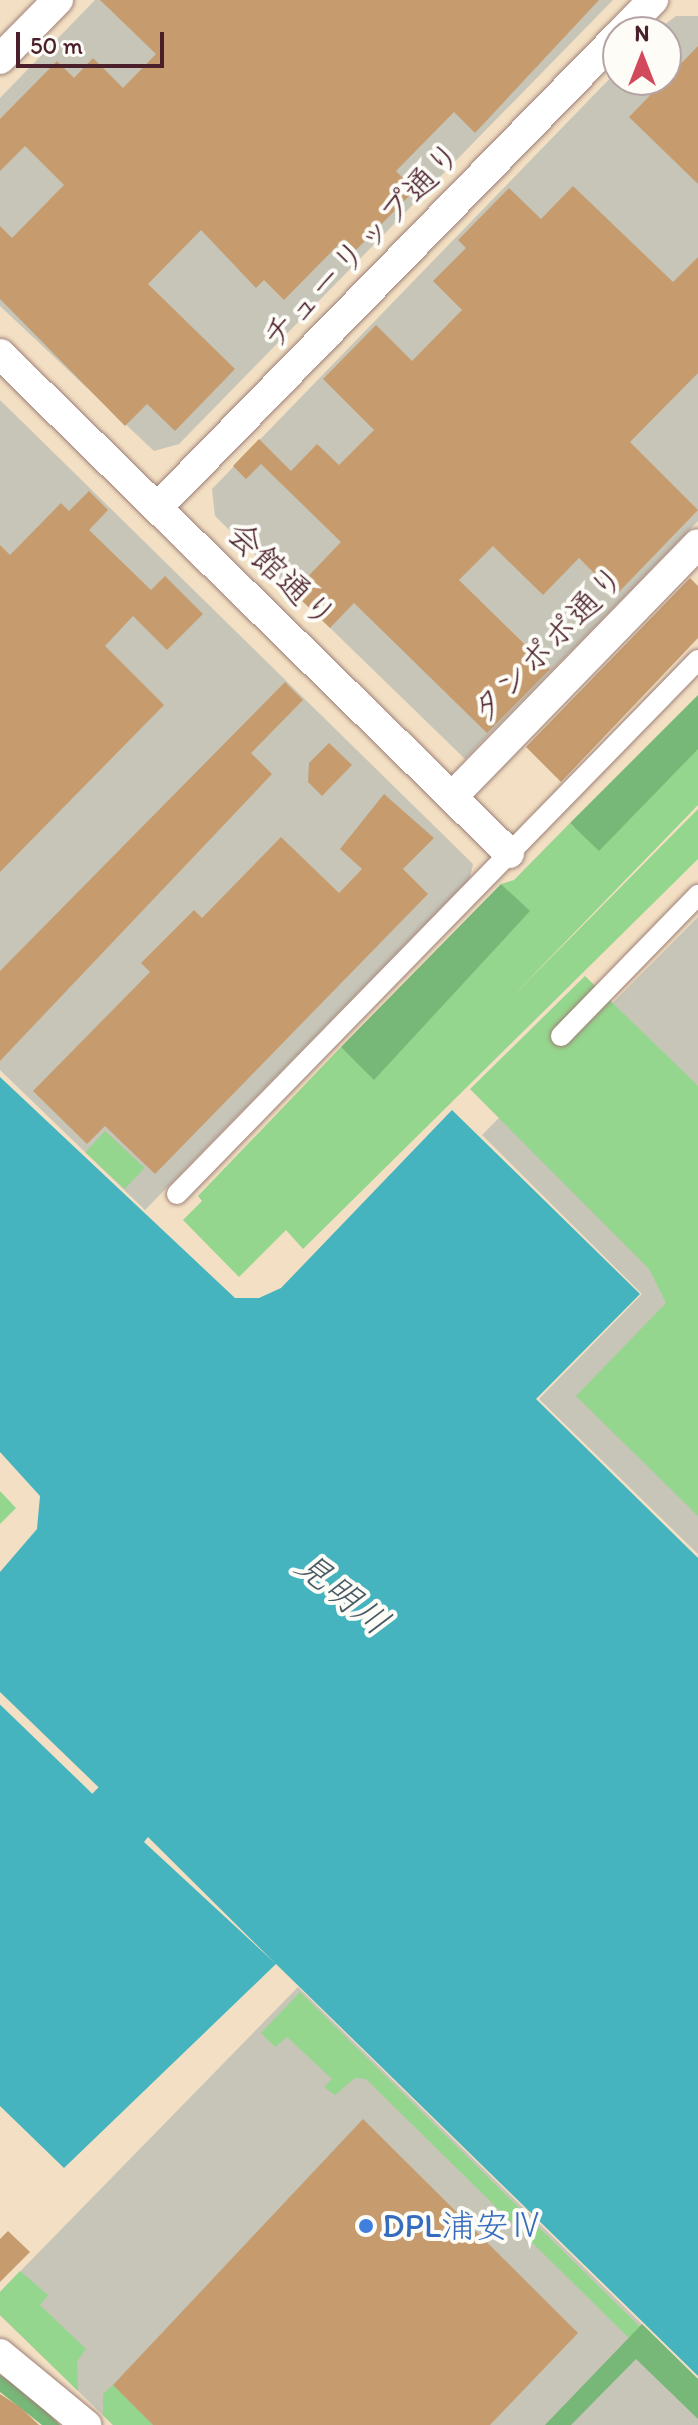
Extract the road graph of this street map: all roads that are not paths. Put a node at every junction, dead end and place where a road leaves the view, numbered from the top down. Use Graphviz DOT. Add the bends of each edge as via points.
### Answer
graph roads {
  1 [pos="58,0"];
  2 [pos="653,0"];
  3 [pos="637,16"];
  4 [pos="602,52"];
  5 [pos="0,59"];
  6 [pos="0,354"];
  7 [pos="158,507"];
  8 [pos="698,544"];
  9 [pos="698,660"];
  10 [pos="453,796"];
  11 [pos="509,853"];
  12 [pos="698,895"];
  13 [pos="561,1036"];
  14 [pos="177,1194"];
  15 [pos="0,2354"];
  16 [pos="86,2425"];
  1 -- 5 [label="street"];
  2 -- 3 [label="street, チューリップ通り"];
  4 -- 7 [label="street, チューリップ通り"];
  6 -- 7 [label="street, 会館通り"];
  7 -- 10 [label="street, 会館通り"];
  8 -- 10 [label="street, タンポポ通り"];
  9 -- 11 [label="street"];
  10 -- 11 [label="street, 会館通り"];
  11 -- 14 [label="street"];
  12 -- 13 [label="street"];
  15 -- 16 [label="street"];
}
